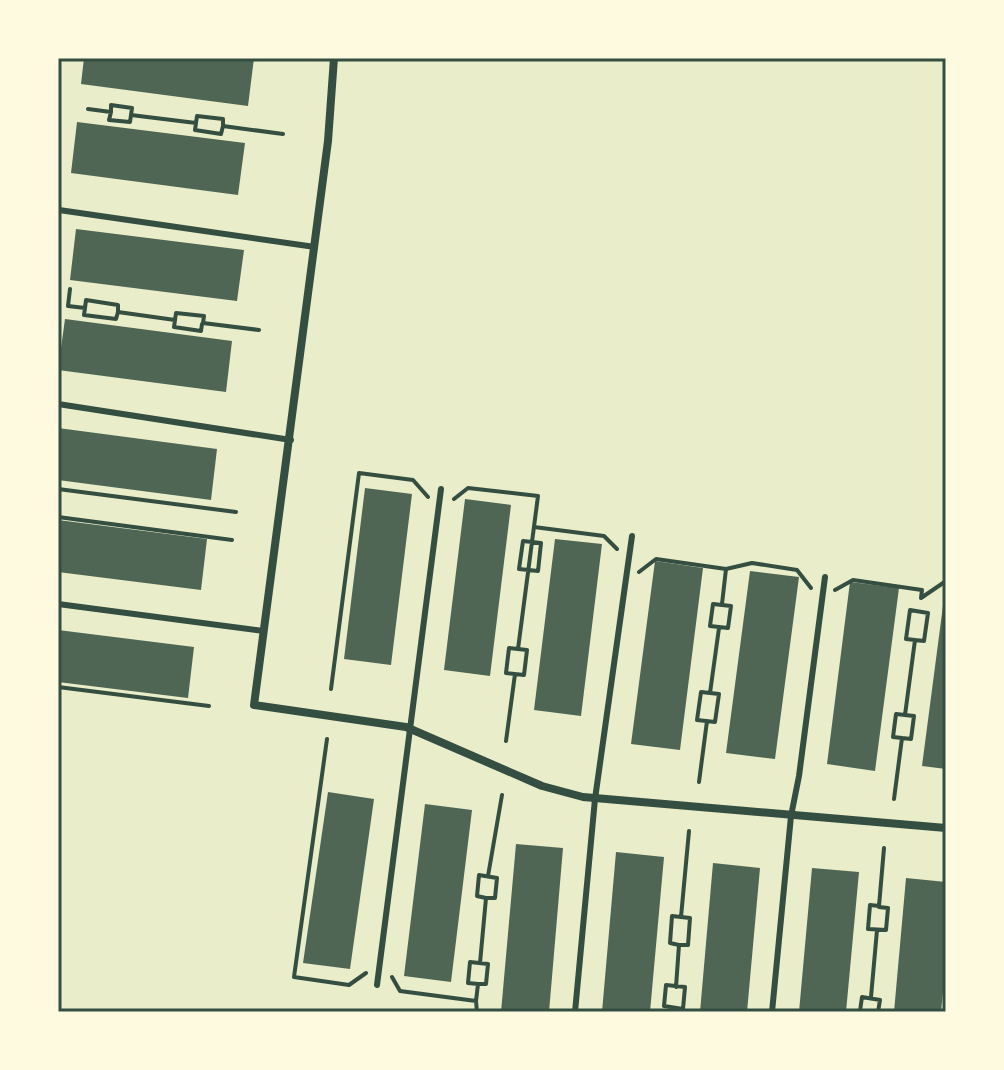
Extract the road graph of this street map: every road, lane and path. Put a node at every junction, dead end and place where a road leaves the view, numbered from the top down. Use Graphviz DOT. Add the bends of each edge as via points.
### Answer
graph roads {
  1 [pos="334,58"];
  2 [pos="88,109"];
  3 [pos="111,112"];
  4 [pos="131,115"];
  5 [pos="196,123"];
  6 [pos="223,126"];
  7 [pos="283,134"];
  8 [pos="59,210"];
  9 [pos="315,247"];
  10 [pos="70,289"];
  11 [pos="85,308"];
  12 [pos="118,312"];
  13 [pos="175,320"];
  14 [pos="203,323"];
  15 [pos="259,330"];
  16 [pos="58,404"];
  17 [pos="291,440"];
  18 [pos="58,489"];
  19 [pos="441,489"];
  20 [pos="236,512"];
  21 [pos="58,517"];
  22 [pos="534,527"];
  23 [pos="632,536"];
  24 [pos="232,540"];
  25 [pos="523,541"];
  26 [pos="619,551"];
  27 [pos="726,569"];
  28 [pos="637,573"];
  29 [pos="825,577"];
  30 [pos="946,581"];
  31 [pos="824,591"];
  32 [pos="921,598"];
  33 [pos="58,604"];
  34 [pos="722,604"];
  35 [pos="919,612"];
  36 [pos="719,627"];
  37 [pos="264,631"];
  38 [pos="915,640"];
  39 [pos="515,674"];
  40 [pos="58,687"];
  41 [pos="710,693"];
  42 [pos="209,706"];
  43 [pos="905,715"];
  44 [pos="707,721"];
  45 [pos="409,728"];
  46 [pos="902,738"];
  47 [pos="327,739"];
  48 [pos="506,741"];
  49 [pos="699,782"];
  50 [pos="502,795"];
  51 [pos="595,799"];
  52 [pos="894,799"];
  53 [pos="791,816"];
  54 [pos="946,828"];
  55 [pos="689,831"];
  56 [pos="884,848"];
  57 [pos="488,876"];
  58 [pos="486,898"];
  59 [pos="879,906"];
  60 [pos="681,917"];
  61 [pos="877,930"];
  62 [pos="679,945"];
  63 [pos="480,963"];
  64 [pos="379,972"];
  65 [pos="478,984"];
  66 [pos="377,985"];
  67 [pos="676,987"];
  68 [pos="871,997"];
  69 [pos="476,1001"];
  70 [pos="673,1010"];
  71 [pos="477,1012"];
  72 [pos="575,1012"];
  73 [pos="772,1012"];
  74 [pos="873,1012"];
  1 -- 9 [label="street"];
  2 -- 3 [label="path"];
  3 -- 4 [label="path" via="111,105 132,108"];
  3 -- 4 [label="path" via="109,120 130,122"];
  4 -- 5 [label="path"];
  5 -- 6 [label="path" via="197,116 223,119"];
  5 -- 6 [label="path" via="195,130 221,134"];
  6 -- 7 [label="path"];
  8 -- 9 [label="lane"];
  9 -- 17 [label="street"];
  10 -- 11 [label="path" via="68,306"];
  11 -- 12 [label="path" via="84,315 116,319"];
  11 -- 12 [label="path" via="86,300 118,305"];
  12 -- 13 [label="path"];
  13 -- 14 [label="path" via="176,313 204,316"];
  13 -- 14 [label="path" via="174,327 201,331"];
  14 -- 15 [label="path"];
  16 -- 17 [label="lane"];
  17 -- 37 [label="street"];
  18 -- 20 [label="path"];
  19 -- 45 [label="lane"];
  21 -- 24 [label="path"];
  22 -- 26 [label="path" via="604,536"];
  23 -- 51 [label="lane"];
  25 -- 25 [label="path" via="541,543 538,571 519,569"];
  27 -- 28 [label="path" via="656,559"];
  27 -- 31 [label="path" via="752,563 797,570 813,590"];
  27 -- 34 [label="path"];
  29 -- 31 [label="lane"];
  30 -- 32 [label="path"];
  31 -- 32 [label="path" via="853,580 922,590"];
  31 -- 53 [label="lane"];
  32 -- 35 [label="path"];
  33 -- 37 [label="lane"];
  34 -- 36 [label="path" via="713,604 710,626"];
  34 -- 36 [label="path" via="731,606 728,628"];
  35 -- 38 [label="path" via="928,613 924,641"];
  35 -- 38 [label="path" via="910,610 906,639"];
  36 -- 41 [label="path"];
  37 -- 45 [label="street" via="254,705"];
  38 -- 43 [label="path"];
  39 -- 48 [label="path"];
  40 -- 42 [label="path"];
  41 -- 44 [label="path" via="719,694 715,722"];
  41 -- 44 [label="path" via="701,692 697,720"];
  43 -- 46 [label="path" via="896,714 893,737"];
  43 -- 46 [label="path" via="914,716 911,739"];
  44 -- 49 [label="path"];
  45 -- 51 [label="street" via="542,786"];
  45 -- 64 [label="lane"];
  46 -- 52 [label="path"];
  47 -- 64 [label="path" via="294,977 349,985 368,971"];
  50 -- 57 [label="path"];
  51 -- 53 [label="street"];
  51 -- 72 [label="lane"];
  53 -- 54 [label="street"];
  53 -- 73 [label="lane"];
  55 -- 60 [label="path"];
  56 -- 59 [label="path"];
  57 -- 58 [label="path" via="497,878 495,898"];
  57 -- 58 [label="path" via="479,875 477,896"];
  58 -- 63 [label="path"];
  59 -- 61 [label="path" via="888,908 886,930"];
  59 -- 61 [label="path" via="870,905 868,929"];
  60 -- 62 [label="path" via="690,918 688,945"];
  60 -- 62 [label="path" via="672,916 670,943"];
  61 -- 68 [label="path"];
  62 -- 67 [label="path"];
  63 -- 65 [label="path" via="488,964 486,984"];
  63 -- 65 [label="path" via="470,962 468,983"];
  64 -- 66 [label="lane"];
  64 -- 69 [label="path" via="389,973 400,991"];
  65 -- 69 [label="path"];
  67 -- 70 [label="path" via="685,987 683,1009"];
  67 -- 70 [label="path" via="666,985 664,1006"];
  68 -- 74 [label="path" via="880,1000"];
  68 -- 74 [label="path" via="862,997 860,1011"];
  69 -- 71 [label="path"];
}
